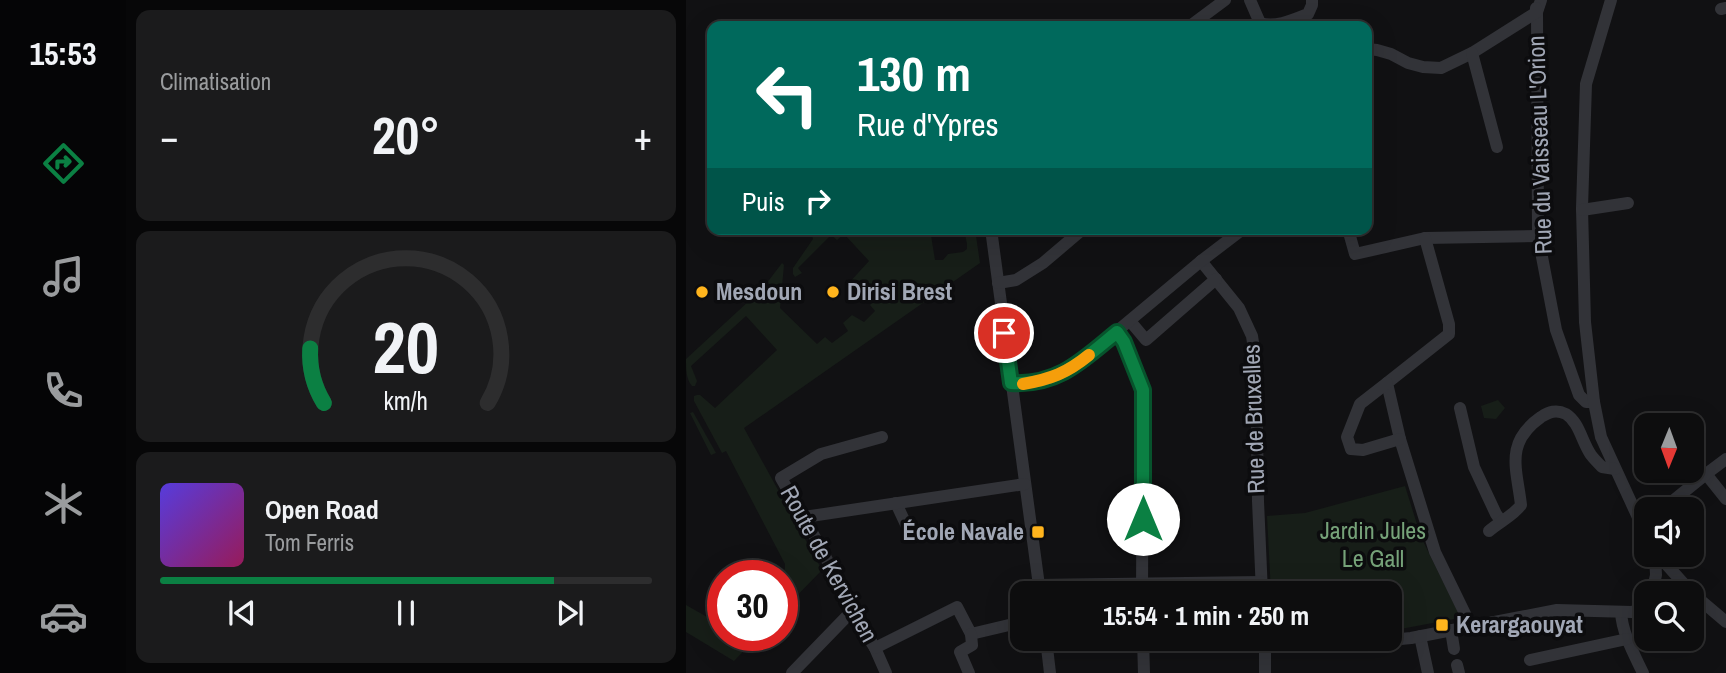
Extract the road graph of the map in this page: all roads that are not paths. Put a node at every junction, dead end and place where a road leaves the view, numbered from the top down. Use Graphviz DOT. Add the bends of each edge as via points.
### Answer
graph roads {
  1 [pos="1225,0"];
  2 [pos="1250,0"];
  3 [pos="1312,0"];
  4 [pos="1611,0"];
  5 [pos="1537,4"];
  6 [pos="1197,21"];
  7 [pos="1259,21"];
  8 [pos="1296,21"];
  9 [pos="1372,50"];
  10 [pos="1472,53"];
  11 [pos="1497,147"];
  12 [pos="1628,203"];
  13 [pos="1582,210"];
  14 [pos="992,235"];
  15 [pos="1076,235"];
  16 [pos="1235,235"];
  17 [pos="1350,235"];
  18 [pos="1538,236"];
  19 [pos="1426,238"];
  20 [pos="1201,261"];
  21 [pos="1216,279"];
  22 [pos="998,283"];
  23 [pos="1130,321"];
  24 [pos="1117,332"];
  25 [pos="1011,383"];
  26 [pos="1387,383"];
  27 [pos="1594,402"];
  28 [pos="1460,408"];
  29 [pos="882,437"];
  30 [pos="1400,439"];
  31 [pos="1726,459"];
  32 [pos="1615,469"];
  33 [pos="1706,474"];
  34 [pos="1025,484"];
  35 [pos="1678,497"];
  36 [pos="1726,499"];
  37 [pos="896,503"];
  38 [pos="1634,506"];
  39 [pos="804,517"];
  40 [pos="1501,521"];
  41 [pos="909,531"];
  42 [pos="1489,531"];
  43 [pos="1667,567"];
  44 [pos="1039,581"];
  45 [pos="1142,581"];
  46 [pos="1262,581"];
  47 [pos="1680,581"];
  48 [pos="1704,604"];
  49 [pos="852,611"];
  50 [pos="1621,611"];
  51 [pos="1634,611"];
  52 [pos="1726,622"];
  53 [pos="1010,625"];
  54 [pos="1471,626"];
  55 [pos="1451,630"];
  56 [pos="971,634"];
  57 [pos="1420,636"];
  58 [pos="1402,638"];
  59 [pos="1627,639"];
  60 [pos="875,648"];
  61 [pos="1454,649"];
  62 [pos="1047,651"];
  63 [pos="1143,651"];
  64 [pos="1265,651"];
  65 [pos="1530,660"];
  66 [pos="792,673"];
  67 [pos="886,673"];
  68 [pos="969,673"];
  69 [pos="1050,673"];
  70 [pos="1144,673"];
  71 [pos="1265,673"];
  72 [pos="1428,673"];
  73 [pos="1643,673"];
  1 -- 6 [label="street"];
  2 -- 7 [label="street"];
  3 -- 8 [label="street" via="1308,15"];
  4 -- 13 [label="street" via="1586,84"];
  5 -- 10 [label="street"];
  5 -- 18 [label="street, Rue du Vaisseau L'Orion"];
  9 -- 10 [label="street" via="1408,63 1441,68"];
  10 -- 11 [label="street"];
  12 -- 13 [label="street"];
  13 -- 27 [label="street" via="1585,321"];
  14 -- 22 [label="street"];
  15 -- 22 [label="street" via="1016,280"];
  16 -- 20 [label="street"];
  17 -- 19 [label="street" via="1355,254"];
  18 -- 19 [label="street"];
  18 -- 27 [label="street, Rue du Vaisseau L'Orion" via="1556,330 1579,395"];
  19 -- 26 [label="street" via="1449,334"];
  20 -- 21 [label="street, Rue de Bruxelles"];
  20 -- 23 [label="street"];
  21 -- 23 [label="street" via="1146,340"];
  21 -- 46 [label="street, Rue de Bruxelles" via="1239,308 1252,336 1256,362"];
  22 -- 25 [label="street"];
  23 -- 24 [label="street"];
  24 -- 25 [label="street" via="1074,367 1051,379"];
  24 -- 45 [label="street" via="1143,390"];
  25 -- 34 [label="street"];
  26 -- 30 [label="street"];
  26 -- 30 [label="street" via="1360,404 1348,443 1351,449 1363,450"];
  27 -- 32 [label="street" via="1601,438"];
  28 -- 40 [label="street" via="1474,467"];
  29 -- 39 [label="street, Route de Kervichen" via="821,454 781,478"];
  30 -- 54 [label="street" via="1435,552"];
  31 -- 33 [label="street"];
  32 -- 38 [label="street"];
  32 -- 40 [label="street" via="1602,467 1591,455 1568,415 1549,411 1531,424 1519,442 1514,466 1521,505"];
  33 -- 35 [label="street"];
  33 -- 36 [label="street"];
  34 -- 37 [label="street"];
  34 -- 44 [label="street"];
  37 -- 39 [label="street"];
  37 -- 41 [label="street"];
  39 -- 49 [label="street, Route de Kervichen"];
  40 -- 42 [label="street"];
  43 -- 47 [label="street"];
  48 -- 52 [label="street"];
  49 -- 60 [label="street, Route de Kervichen"];
  49 -- 66 [label="street"];
  50 -- 51 [label="street"];
  50 -- 54 [label="street" via="1556,610"];
  50 -- 59 [label="street"];
  53 -- 56 [label="street"];
  54 -- 55 [label="street"];
  55 -- 57 [label="street"];
  55 -- 61 [label="street"];
  56 -- 60 [label="street" via="957,607"];
  56 -- 68 [label="street" via="972,645 960,652"];
  57 -- 58 [label="street"];
  57 -- 72 [label="street"];
  59 -- 65 [label="street"];
  59 -- 73 [label="street"];
  60 -- 67 [label="street, Route de Kervichen"];
  62 -- 69 [label="street"];
  63 -- 70 [label="street"];
  64 -- 71 [label="street"];
}
